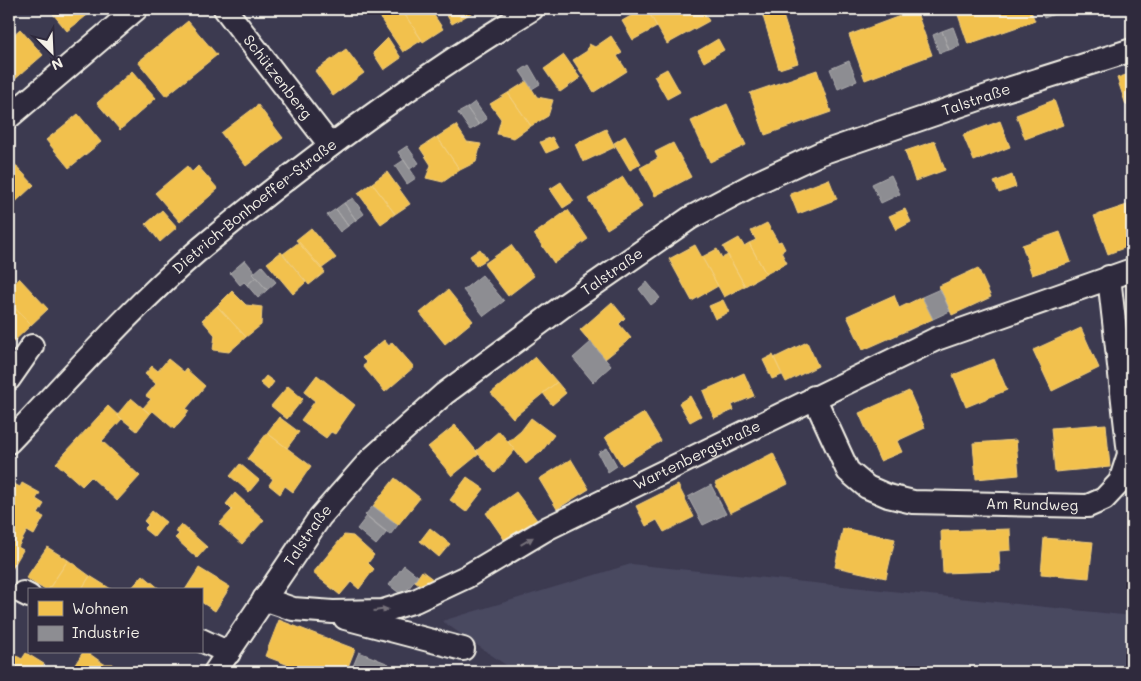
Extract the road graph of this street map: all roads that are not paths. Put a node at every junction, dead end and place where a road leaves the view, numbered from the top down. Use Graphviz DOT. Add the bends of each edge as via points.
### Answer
graph roads {
  1 [pos="136,9"];
  2 [pos="225,9"];
  3 [pos="532,9"];
  4 [pos="1132,50"];
  5 [pos="9,117"];
  6 [pos="330,145"];
  7 [pos="1132,270"];
  8 [pos="1109,277"];
  9 [pos="32,346"];
  10 [pos="9,379"];
  11 [pos="814,397"];
  12 [pos="9,442"];
  13 [pos="264,598"];
  14 [pos="333,612"];
  15 [pos="202,640"];
  16 [pos="463,649"];
  17 [pos="229,653"];
  18 [pos="215,672"];
  1 -- 5 [label="street"];
  2 -- 6 [label="street, Schützenberg"];
  3 -- 6 [label="street, Dietrich-Bonhoeffer-Straße"];
  4 -- 13 [label="street, Talstraße" via="821,153 690,218 444,394 370,460 320,517"];
  6 -- 12 [label="street, Dietrich-Bonhoeffer-Straße" via="200,249 121,323"];
  7 -- 8 [label="street, Wartenbergstraße"];
  8 -- 11 [label="street, Wartenbergstraße" via="936,339"];
  8 -- 11 [label="street, Am Rundweg" via="1130,454 1120,482 1104,499 1088,506 913,502 888,496 867,487 848,470"];
  9 -- 10 [label="street"];
  14 -- 11 [label="street, Wartenbergstraße, one-way" via="383,611 416,601 466,577 548,528"];
  13 -- 14 [label="street, Wartenbergstraße" via="293,610"];
  13 -- 17 [label="street, Talstraße"];
  14 -- 16 [label="street" via="352,621"];
  15 -- 17 [label="street"];
  17 -- 18 [label="street, Talstraße"];
}
